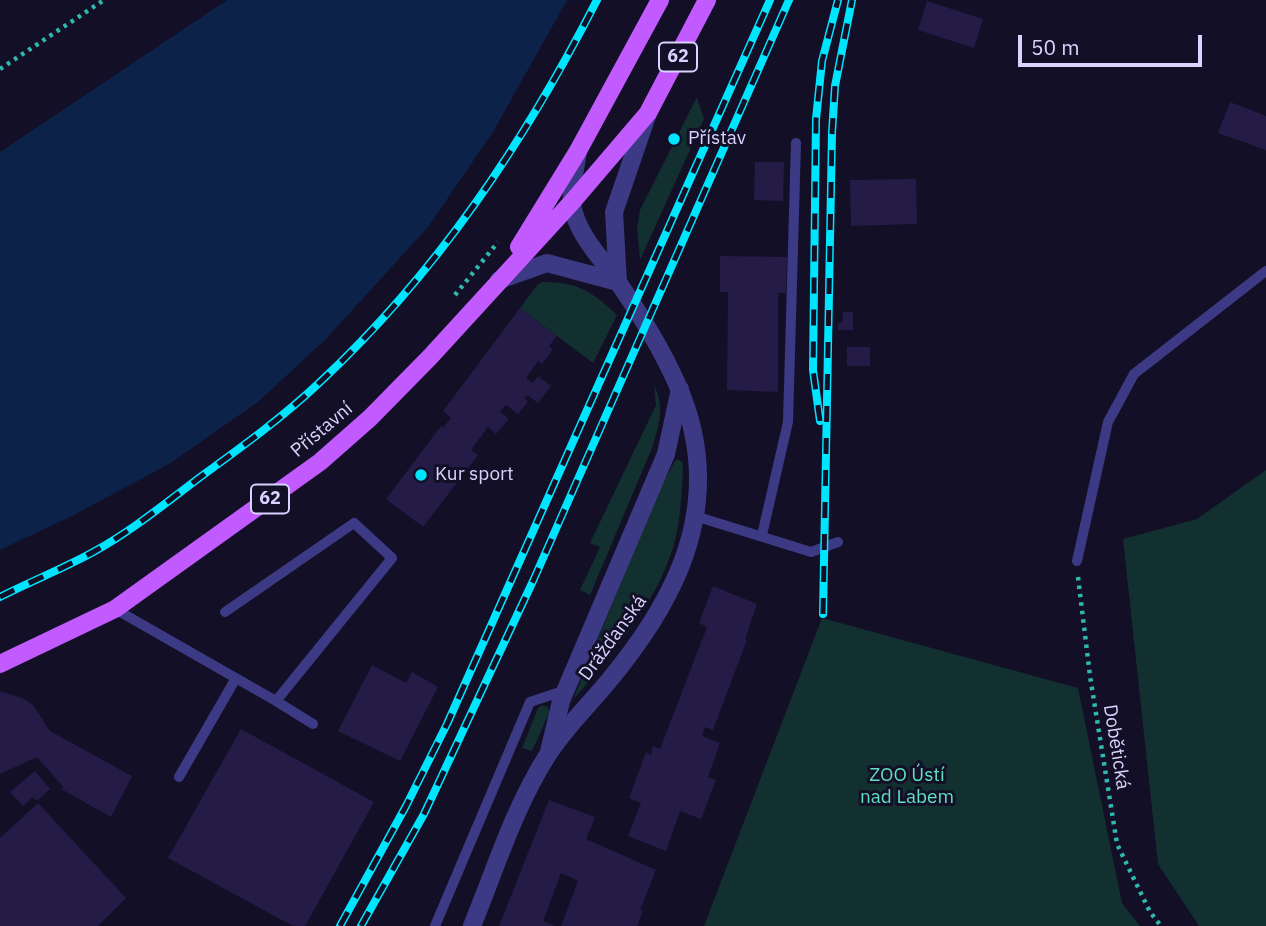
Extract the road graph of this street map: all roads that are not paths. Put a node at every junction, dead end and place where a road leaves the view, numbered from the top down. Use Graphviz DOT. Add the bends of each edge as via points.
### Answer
graph roads {
  1 [pos="660,0"];
  2 [pos="707,0"];
  3 [pos="648,113"];
  4 [pos="796,143"];
  5 [pos="579,151"];
  6 [pos="572,202"];
  7 [pos="1266,271"];
  8 [pos="499,279"];
  9 [pos="618,282"];
  10 [pos="680,389"];
  11 [pos="695,516"];
  12 [pos="762,536"];
  13 [pos="838,542"];
  14 [pos="1077,561"];
  15 [pos="115,609"];
  16 [pos="225,612"];
  17 [pos="0,664"];
  18 [pos="236,678"];
  19 [pos="566,690"];
  20 [pos="276,701"];
  21 [pos="313,724"];
  22 [pos="549,752"];
  23 [pos="179,777"];
  24 [pos="435,926"];
  25 [pos="472,926"];
  1 -- 5 [label="main road, Přístavní / 62"];
  2 -- 3 [label="main road, Přístavní / 62"];
  3 -- 6 [label="main road, Přístavní / 62"];
  3 -- 9 [label="street" via="614,212"];
  4 -- 12 [label="lane" via="788,422"];
  5 -- 6 [label="street"];
  5 -- 8 [label="main road, Přístavní / 62"];
  6 -- 8 [label="main road, Přístavní / 62"];
  6 -- 9 [label="street, Drážďanská" via="580,230"];
  7 -- 14 [label="lane" via="1134,374 1108,422"];
  8 -- 9 [label="street" via="547,263"];
  8 -- 15 [label="main road, Přístavní / 62" via="430,357 320,463"];
  9 -- 10 [label="street, Drážďanská"];
  10 -- 11 [label="street, Drážďanská" via="693,432 698,472"];
  10 -- 19 [label="street" via="666,454"];
  11 -- 12 [label="lane"];
  11 -- 22 [label="street, Drážďanská" via="670,595 652,625"];
  12 -- 13 [label="lane" via="811,552"];
  15 -- 17 [label="main road, Přístavní / 62"];
  15 -- 18 [label="lane"];
  16 -- 20 [label="lane" via="354,523 392,558"];
  18 -- 20 [label="lane"];
  18 -- 23 [label="lane"];
  19 -- 22 [label="street"];
  19 -- 24 [label="lane" via="530,702"];
  20 -- 21 [label="lane"];
  22 -- 25 [label="street, Drážďanská" via="532,780"];
}
